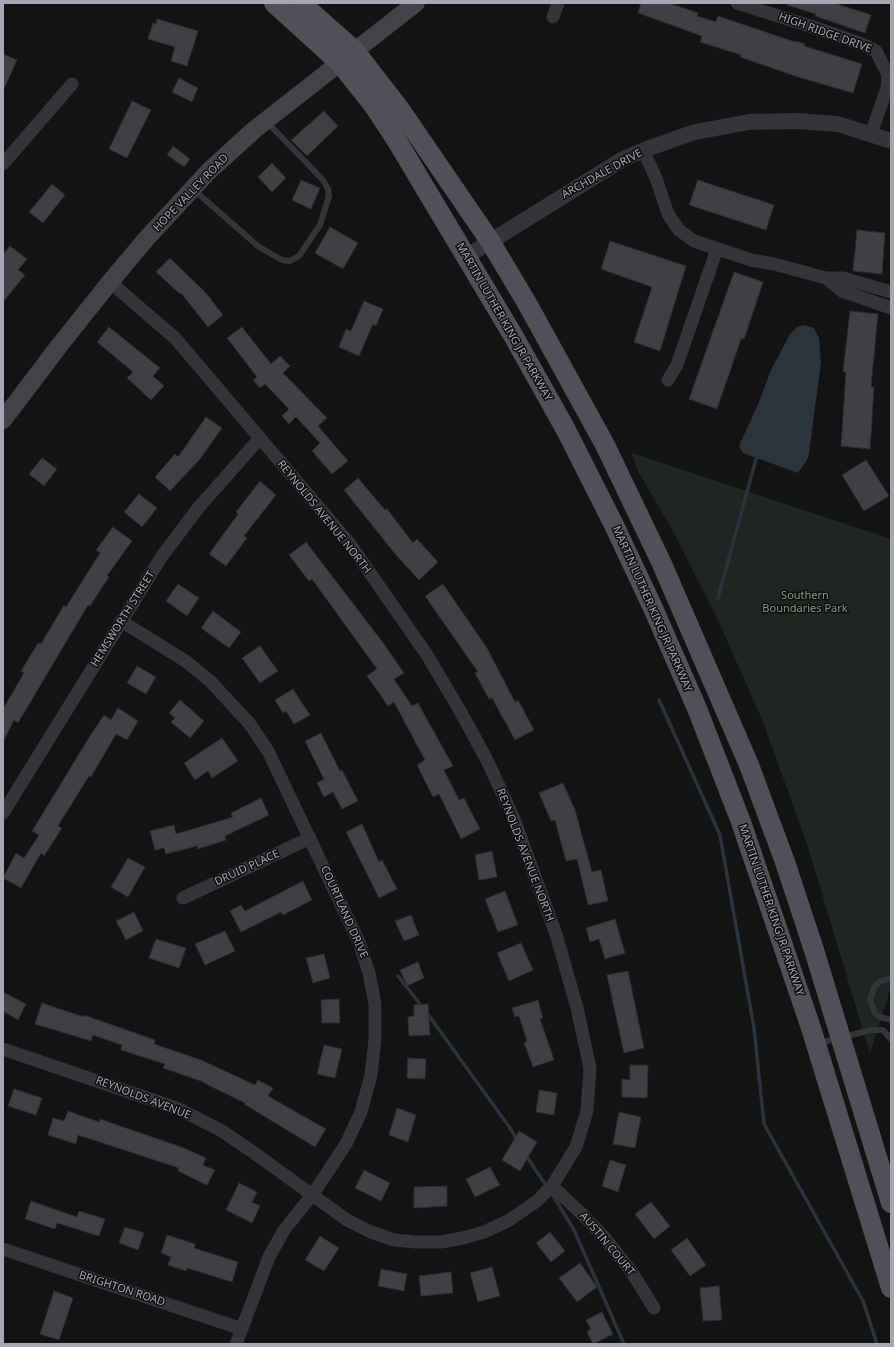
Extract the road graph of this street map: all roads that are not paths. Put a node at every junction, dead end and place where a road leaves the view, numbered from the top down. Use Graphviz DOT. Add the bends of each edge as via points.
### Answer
graph roads {
  1 [pos="274,3"];
  2 [pos="301,3"];
  3 [pos="416,3"];
  4 [pos="558,3"];
  5 [pos="737,3"];
  6 [pos="553,17"];
  7 [pos="347,57"];
  8 [pos="72,84"];
  9 [pos="266,121"];
  10 [pos="871,134"];
  11 [pos="891,141"];
  12 [pos="643,150"];
  13 [pos="3,164"];
  14 [pos="193,188"];
  15 [pos="490,241"];
  16 [pos="717,249"];
  17 [pos="467,256"];
  18 [pos="826,278"];
  19 [pos="110,282"];
  20 [pos="891,292"];
  21 [pos="891,308"];
  22 [pos="668,380"];
  23 [pos="3,420"];
  24 [pos="260,438"];
  25 [pos="121,621"];
  26 [pos="3,813"];
  27 [pos="310,838"];
  28 [pos="183,898"];
  29 [pos="891,978"];
  30 [pos="889,1020"];
  31 [pos="883,1030"];
  32 [pos="841,1037"];
  33 [pos="891,1039"];
  34 [pos="816,1044"];
  35 [pos="3,1049"];
  36 [pos="552,1186"];
  37 [pos="313,1194"];
  38 [pos="891,1203"];
  39 [pos="3,1249"];
  40 [pos="891,1288"];
  41 [pos="654,1308"];
  42 [pos="242,1329"];
  43 [pos="236,1344"];
  1 -- 7 [label="main road, MARTIN LUTHER KING JR PARKWAY"];
  2 -- 7 [label="main road, MARTIN LUTHER KING JR PARKWAY" via="325,22"];
  3 -- 7 [label="main road, HOPE VALLEY ROAD"];
  4 -- 6 [label="street"];
  5 -- 10 [label="street, HIGH RIDGE DRIVE" via="862,44 876,52 888,75 887,88"];
  7 -- 9 [label="main road, HOPE VALLEY ROAD"];
  7 -- 15 [label="main road, MARTIN LUTHER KING JR PARKWAY" via="399,108"];
  7 -- 17 [label="main road, MARTIN LUTHER KING JR PARKWAY" via="374,106"];
  8 -- 13 [label="street"];
  9 -- 14 [label="main road, HOPE VALLEY ROAD"];
  9 -- 14 [label="lane" via="323,180 328,189 329,196 320,225 299,256 290,261 282,260 259,247"];
  10 -- 11 [label="street, ARCHDALE DRIVE"];
  10 -- 12 [label="street, ARCHDALE DRIVE" via="838,124 798,120 749,122 695,132"];
  12 -- 15 [label="street, ARCHDALE DRIVE" via="597,174"];
  12 -- 16 [label="street" via="668,214 679,230 694,241"];
  14 -- 19 [label="main road, HOPE VALLEY ROAD"];
  15 -- 17 [label="street, ARCHDALE DRIVE"];
  15 -- 32 [label="main road, MARTIN LUTHER KING JR PARKWAY" via="605,445 690,625 749,765 785,862"];
  16 -- 18 [label="street"];
  16 -- 22 [label="street" via="677,365"];
  17 -- 34 [label="main road, MARTIN LUTHER KING JR PARKWAY" via="566,430 656,615 696,706 741,822"];
  18 -- 20 [label="street" via="843,278"];
  18 -- 21 [label="street" via="842,291"];
  19 -- 23 [label="main road, HOPE VALLEY ROAD"];
  19 -- 24 [label="street, REYNOLDS AVENUE NORTH" via="176,338"];
  24 -- 25 [label="street, HEMSWORTH STREET" via="180,531"];
  24 -- 36 [label="street, REYNOLDS AVENUE NORTH" via="350,544 427,655 487,760 514,819 556,934 577,1008 590,1068 588,1111 583,1130"];
  25 -- 26 [label="street, HEMSWORTH STREET"];
  25 -- 27 [label="street, COURTLAND DRIVE" via="187,662 229,700 268,751"];
  27 -- 28 [label="street, DRUID PLACE"];
  27 -- 37 [label="street, COURTLAND DRIVE" via="359,942 375,1004 375,1040 371,1075 361,1112 346,1144"];
  29 -- 30 [label="lane" via="879,982 874,987 870,1000 875,1013"];
  30 -- 31 [label="lane"];
  31 -- 32 [label="lane" via="860,1031"];
  31 -- 33 [label="lane"];
  32 -- 34 [label="lane"];
  32 -- 38 [label="main road, MARTIN LUTHER KING JR PARKWAY"];
  34 -- 40 [label="main road, MARTIN LUTHER KING JR PARKWAY"];
  35 -- 37 [label="street, REYNOLDS AVENUE" via="179,1109 222,1131"];
  36 -- 37 [label="street, REYNOLDS AVENUE NORTH" via="537,1201 508,1221 463,1238 441,1242 394,1240 371,1232 347,1220"];
  36 -- 41 [label="street, AUSTIN COURT" via="605,1238 631,1271"];
  37 -- 42 [label="street, COURTLAND DRIVE" via="284,1230 269,1257"];
  39 -- 42 [label="street, BRIGHTON ROAD"];
  42 -- 43 [label="street, COURTLAND DRIVE"];
}
